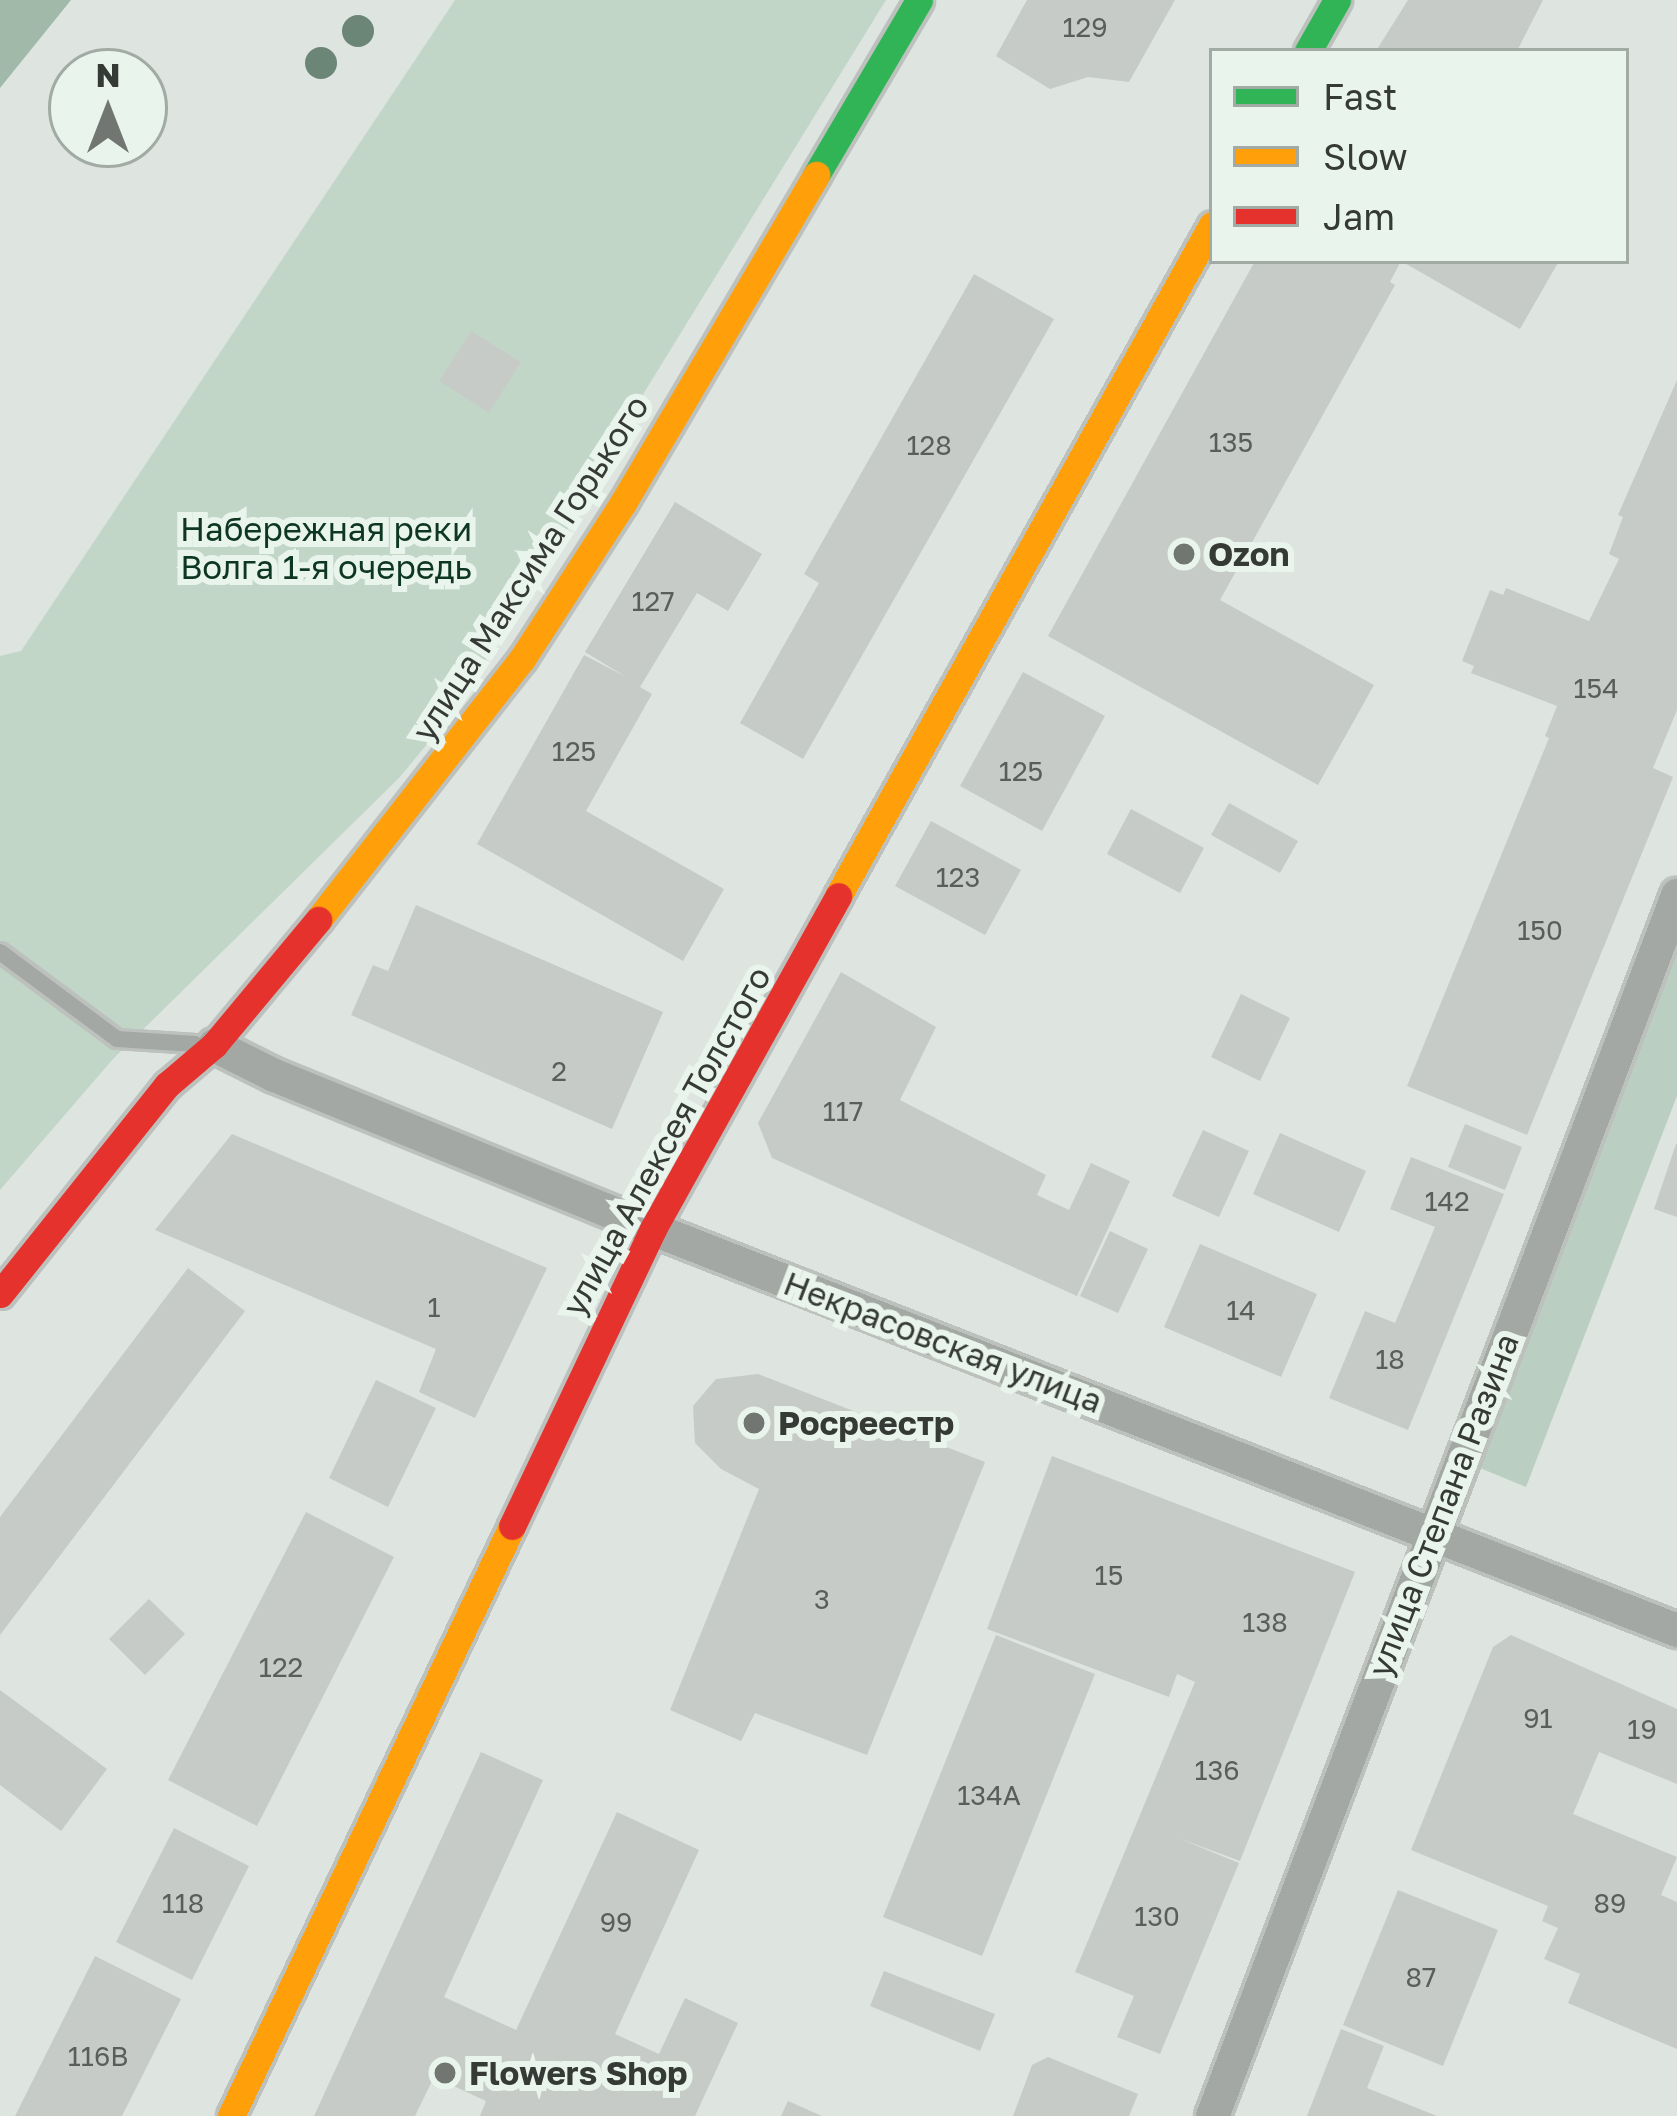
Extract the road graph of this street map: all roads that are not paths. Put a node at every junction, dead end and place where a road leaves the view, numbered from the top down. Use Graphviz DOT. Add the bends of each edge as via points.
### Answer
graph roads {
  1 [pos="919,0"];
  2 [pos="1337,0"];
  3 [pos="1310,48"];
  4 [pos="1209,230"];
  5 [pos="1677,895"];
  6 [pos="0,952"];
  7 [pos="214,1046"];
  8 [pos="653,1229"];
  9 [pos="0,1294"];
  10 [pos="1432,1534"];
  11 [pos="1677,1630"];
  12 [pos="231,2116"];
  13 [pos="1212,2116"];
  1 -- 7 [label="street, улица Максима Горького" via="623,503 522,659"];
  2 -- 3 [label="street"];
  4 -- 8 [label="street, улица Алексея Толстого"];
  5 -- 10 [label="street, улица Степана Разина"];
  6 -- 7 [label="lane" via="117,1039"];
  7 -- 8 [label="street, Некрасовская улица"];
  7 -- 9 [label="street, улица Максима Горького" via="167,1085"];
  8 -- 10 [label="street, Некрасовская улица"];
  8 -- 12 [label="street, улица Алексея Толстого"];
  10 -- 11 [label="street, Некрасовская улица"];
  10 -- 13 [label="street, улица Степана Разина"];
}
